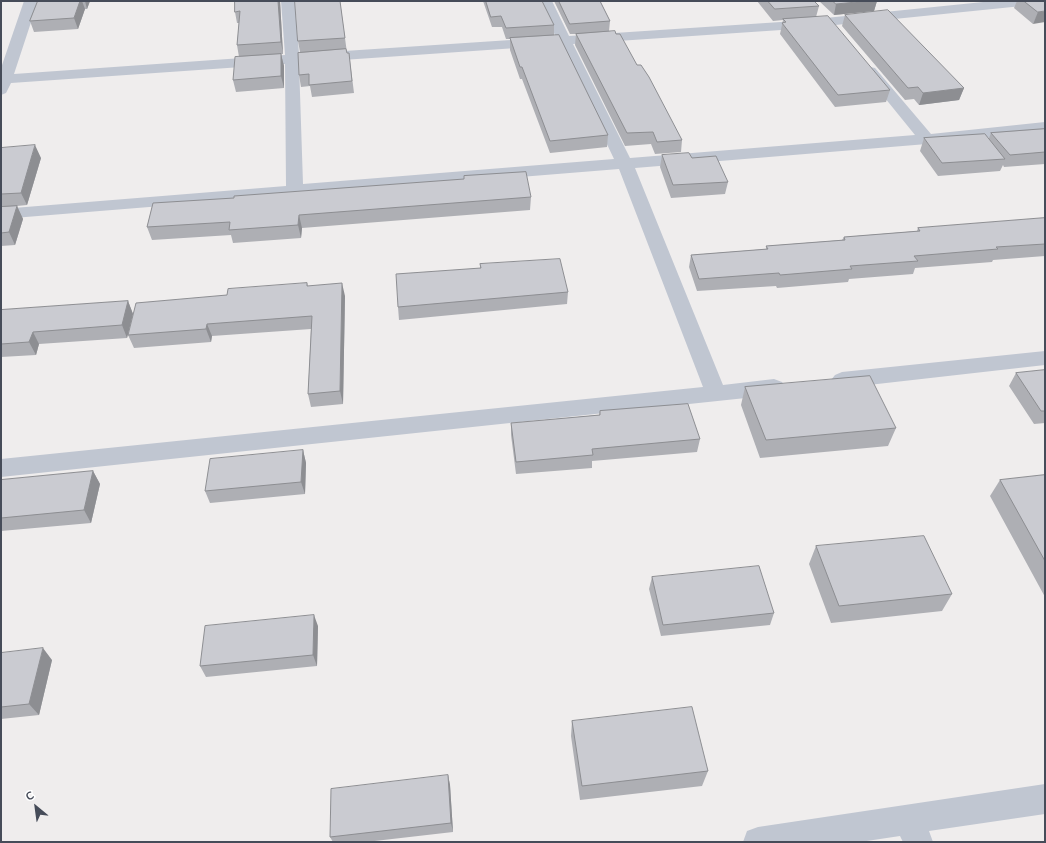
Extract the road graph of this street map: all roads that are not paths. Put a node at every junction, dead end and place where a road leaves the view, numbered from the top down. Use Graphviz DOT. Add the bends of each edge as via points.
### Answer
graph roads {
  1 [pos="31,1"];
  2 [pos="288,1"];
  3 [pos="545,1"];
  4 [pos="1032,1"];
  5 [pos="824,16"];
  6 [pos="838,33"];
  7 [pos="564,40"];
  8 [pos="292,59"];
  9 [pos="863,63"];
  10 [pos="2,83"];
  11 [pos="1045,127"];
  12 [pos="927,139"];
  13 [pos="624,164"];
  14 [pos="295,190"];
  15 [pos="1,214"];
  16 [pos="1045,358"];
  17 [pos="825,381"];
  18 [pos="794,385"];
  19 [pos="716,393"];
  20 [pos="1,468"];
  21 [pos="1045,799"];
  22 [pos="913,831"];
  23 [pos="758,842"];
  1 -- 10 [label="street"];
  2 -- 8 [label="street"];
  3 -- 7 [label="street"];
  4 -- 5 [label="street"];
  5 -- 6 [label="street"];
  5 -- 7 [label="street" via="796,25"];
  7 -- 8 [label="street"];
  7 -- 13 [label="street"];
  8 -- 10 [label="street"];
  8 -- 14 [label="street"];
  9 -- 12 [label="street"];
  11 -- 12 [label="street"];
  12 -- 13 [label="street"];
  13 -- 14 [label="street"];
  13 -- 19 [label="street"];
  14 -- 15 [label="street"];
  16 -- 17 [label="street"];
  18 -- 19 [label="street"];
  19 -- 20 [label="street"];
  21 -- 22 [label="street"];
  22 -- 23 [label="street"];
}
